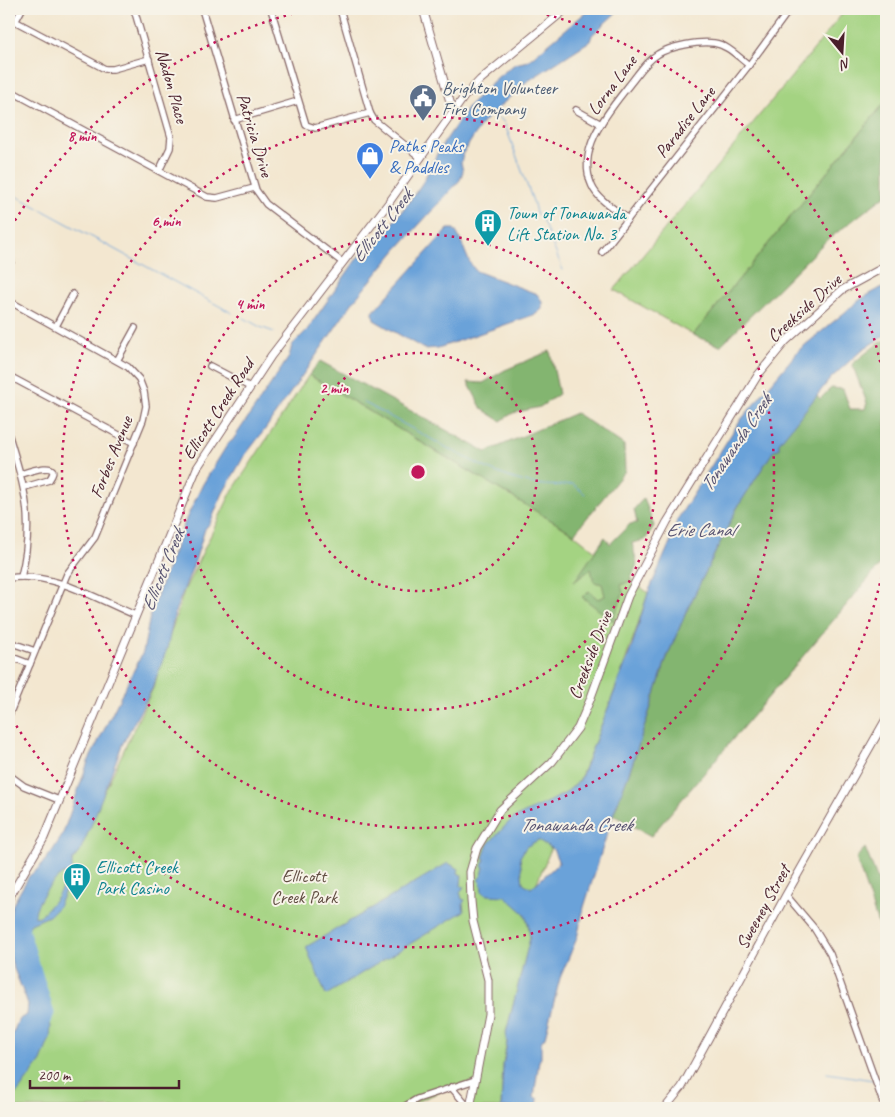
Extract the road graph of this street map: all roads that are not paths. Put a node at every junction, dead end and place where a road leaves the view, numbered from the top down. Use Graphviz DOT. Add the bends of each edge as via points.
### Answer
graph roads {
  1 [pos="22,9"];
  2 [pos="134,9"];
  3 [pos="202,9"];
  4 [pos="271,9"];
  5 [pos="340,9"];
  6 [pos="423,9"];
  7 [pos="566,9"];
  8 [pos="790,9"];
  9 [pos="12,20"];
  10 [pos="149,59"];
  11 [pos="749,65"];
  12 [pos="9,90"];
  13 [pos="298,101"];
  14 [pos="576,110"];
  15 [pos="453,112"];
  16 [pos="370,113"];
  17 [pos="234,120"];
  18 [pos="601,124"];
  19 [pos="421,158"];
  20 [pos="159,171"];
  21 [pos="254,188"];
  22 [pos="628,219"];
  23 [pos="602,252"];
  24 [pos="342,262"];
  25 [pos="886,266"];
  26 [pos="73,294"];
  27 [pos="9,301"];
  28 [pos="56,326"];
  29 [pos="135,328"];
  30 [pos="118,359"];
  31 [pos="210,366"];
  32 [pos="11,377"];
  33 [pos="9,385"];
  34 [pos="250,387"];
  35 [pos="9,436"];
  36 [pos="134,443"];
  37 [pos="21,474"];
  38 [pos="24,487"];
  39 [pos="21,577"];
  40 [pos="9,578"];
  41 [pos="63,585"];
  42 [pos="135,615"];
  43 [pos="9,644"];
  44 [pos="36,651"];
  45 [pos="9,656"];
  46 [pos="30,664"];
  47 [pos="9,715"];
  48 [pos="886,719"];
  49 [pos="9,775"];
  50 [pos="59,800"];
  51 [pos="786,895"];
  52 [pos="9,898"];
  53 [pos="475,1080"];
  54 [pos="451,1087"];
  55 [pos="402,1108"];
  56 [pos="469,1108"];
  57 [pos="664,1108"];
  58 [pos="885,1108"];
  1 -- 9 [label="street"];
  2 -- 10 [label="street, Nadon Place"];
  3 -- 17 [label="street, Patricia Drive"];
  4 -- 13 [label="street"];
  5 -- 16 [label="street"];
  6 -- 15 [label="street"];
  7 -- 15 [label="street, Ellicott Creek Road" via="480,80"];
  8 -- 11 [label="street, Paradise Lane"];
  9 -- 10 [label="street" via="105,69 113,70"];
  10 -- 20 [label="street, Nadon Place" via="171,137 170,148"];
  11 -- 18 [label="street, Lorna Lane" via="728,48 713,43 667,49 648,62"];
  11 -- 22 [label="street, Paradise Lane"];
  12 -- 20 [label="street"];
  13 -- 16 [label="street" via="304,122 312,128"];
  13 -- 17 [label="street"];
  14 -- 18 [label="street"];
  15 -- 19 [label="street, Ellicott Creek Road"];
  16 -- 19 [label="street" via="377,125"];
  17 -- 21 [label="street, Patricia Drive"];
  18 -- 22 [label="street, Lorna Lane" via="590,154 590,181 600,198"];
  19 -- 24 [label="street, Ellicott Creek Road"];
  20 -- 21 [label="street" via="212,198"];
  21 -- 24 [label="street, Patricia Drive" via="266,204"];
  22 -- 23 [label="street, Paradise Lane"];
  24 -- 34 [label="street, Ellicott Creek Road"];
  25 -- 53 [label="street, Creekside Drive" via="842,290 785,342 758,375 667,522 628,596 578,728 552,762 500,810 477,848 470,872 471,902 489,997 487,1027"];
  26 -- 28 [label="street"];
  27 -- 28 [label="street, Forbes Avenue"];
  28 -- 30 [label="street, Forbes Avenue"];
  29 -- 30 [label="street"];
  30 -- 36 [label="street, Forbes Avenue" via="134,372 144,392 145,413"];
  31 -- 34 [label="street"];
  32 -- 33 [label="street"];
  32 -- 36 [label="street"];
  34 -- 42 [label="street, Ellicott Creek Road" via="196,468"];
  35 -- 37 [label="street"];
  36 -- 41 [label="street, Forbes Avenue" via="95,537 72,565"];
  37 -- 38 [label="street"];
  37 -- 38 [label="street" via="44,467 52,471 49,480"];
  38 -- 39 [label="street" via="28,528"];
  39 -- 40 [label="street"];
  39 -- 41 [label="street" via="42,578"];
  41 -- 42 [label="street"];
  41 -- 44 [label="street, Forbes Avenue"];
  42 -- 50 [label="street, Ellicott Creek Road"];
  43 -- 44 [label="street"];
  44 -- 46 [label="street, Forbes Avenue"];
  45 -- 46 [label="street"];
  46 -- 47 [label="street, Forbes Avenue"];
  48 -- 51 [label="street, Sweeney Street"];
  49 -- 50 [label="street" via="24,786"];
  50 -- 52 [label="street, Ellicott Creek Road" via="44,838"];
  51 -- 57 [label="street, Sweeney Street" via="682,1087"];
  51 -- 58 [label="street" via="814,928 830,954"];
  53 -- 54 [label="street"];
  53 -- 56 [label="street, Creekside Drive"];
  54 -- 55 [label="street"];
  54 -- 56 [label="street"];
}
